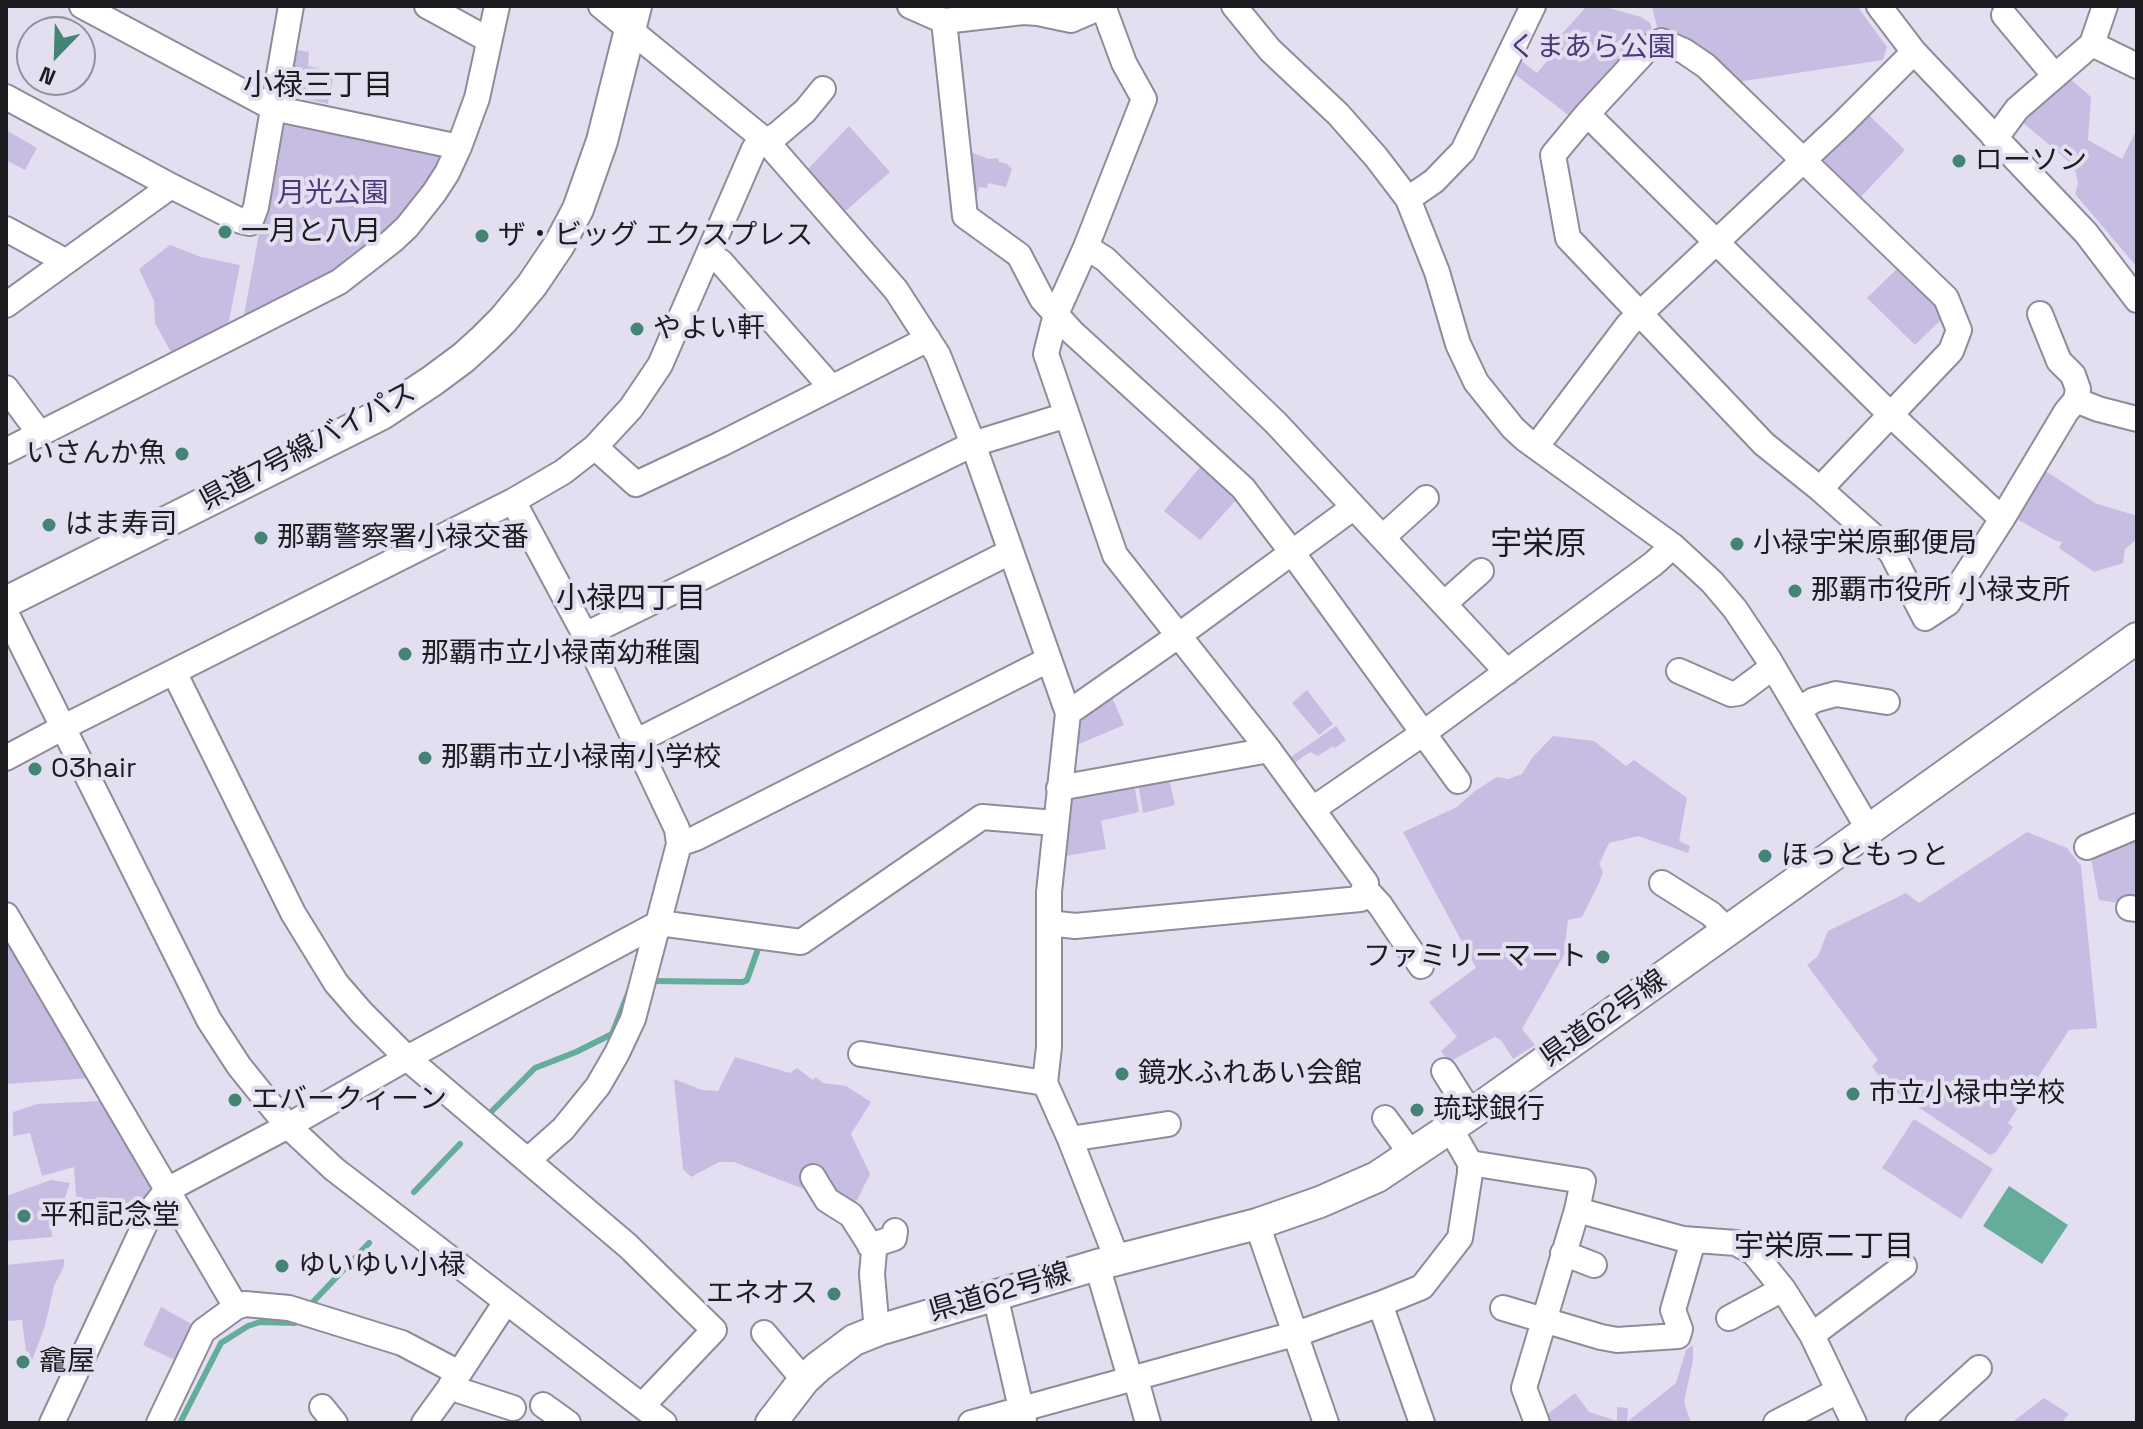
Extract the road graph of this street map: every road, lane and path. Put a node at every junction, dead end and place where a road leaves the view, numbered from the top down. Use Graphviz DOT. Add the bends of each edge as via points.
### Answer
graph roads {
  1 [pos="82,6"];
  2 [pos="291,6"];
  3 [pos="427,6"];
  4 [pos="497,6"];
  5 [pos="601,6"];
  6 [pos="910,6"];
  7 [pos="1234,6"];
  8 [pos="1533,6"];
  9 [pos="1879,6"];
  10 [pos="2105,6"];
  11 [pos="2004,15"];
  12 [pos="633,18"];
  13 [pos="944,21"];
  14 [pos="489,40"];
  15 [pos="2092,44"];
  16 [pos="1914,52"];
  17 [pos="2136,63"];
  18 [pos="2055,76"];
  19 [pos="823,89"];
  20 [pos="6,97"];
  21 [pos="273,108"];
  22 [pos="1587,114"];
  23 [pos="1993,136"];
  24 [pos="766,141"];
  25 [pos="459,147"];
  26 [pos="1803,160"];
  27 [pos="171,186"];
  28 [pos="1408,199"];
  29 [pos="6,229"];
  30 [pos="1717,240"];
  31 [pos="1086,247"];
  32 [pos="710,254"];
  33 [pos="65,261"];
  34 [pos="2137,300"];
  35 [pos="6,305"];
  36 [pos="1641,313"];
  37 [pos="1056,314"];
  38 [pos="2040,314"];
  39 [pos="928,339"];
  40 [pos="831,387"];
  41 [pos="6,388"];
  42 [pos="2076,400"];
  43 [pos="1067,415"];
  44 [pos="1891,415"];
  45 [pos="2137,419"];
  46 [pos="40,434"];
  47 [pos="973,444"];
  48 [pos="595,447"];
  49 [pos="1536,447"];
  50 [pos="6,451"];
  51 [pos="1820,489"];
  52 [pos="1426,498"];
  53 [pos="513,501"];
  54 [pos="1354,507"];
  55 [pos="2002,519"];
  56 [pos="1383,537"];
  57 [pos="1673,546"];
  58 [pos="1291,551"];
  59 [pos="1010,552"];
  60 [pos="1481,571"];
  61 [pos="6,602"];
  62 [pos="1445,603"];
  63 [pos="6,613"];
  64 [pos="585,635"];
  65 [pos="1178,636"];
  66 [pos="2137,638"];
  67 [pos="1048,660"];
  68 [pos="1773,667"];
  69 [pos="1679,671"];
  70 [pos="174,672"];
  71 [pos="1507,672"];
  72 [pos="1887,702"];
  73 [pos="1799,710"];
  74 [pos="1068,713"];
  75 [pos="64,727"];
  76 [pos="1425,732"];
  77 [pos="635,742"];
  78 [pos="1269,750"];
  79 [pos="6,758"];
  80 [pos="1458,781"];
  81 [pos="1059,788"];
  82 [pos="1313,809"];
  83 [pos="1055,823"];
  84 [pos="2137,826"];
  85 [pos="1869,830"];
  86 [pos="679,844"];
  87 [pos="2087,847"];
  88 [pos="1662,883"];
  89 [pos="1363,891"];
  90 [pos="6,915"];
  91 [pos="659,923"];
  92 [pos="1049,923"];
  93 [pos="1728,931"];
  94 [pos="1421,966"];
  95 [pos="861,1054"];
  96 [pos="407,1058"];
  97 [pos="1444,1071"];
  98 [pos="1045,1083"];
  99 [pos="1385,1118"];
  100 [pos="1460,1121"];
  101 [pos="1168,1124"];
  102 [pos="288,1126"];
  103 [pos="1070,1139"];
  104 [pos="1412,1155"];
  105 [pos="528,1160"];
  106 [pos="1470,1163"];
  107 [pos="813,1177"];
  108 [pos="167,1190"];
  109 [pos="1577,1210"];
  110 [pos="1257,1224"];
  111 [pos="895,1231"];
  112 [pos="1693,1241"];
  113 [pos="870,1246"];
  114 [pos="1563,1253"];
  115 [pos="1107,1262"];
  116 [pos="1594,1265"];
  117 [pos="1904,1266"];
  118 [pos="1783,1289"];
  119 [pos="995,1295"];
  120 [pos="506,1302"];
  121 [pos="1380,1304"];
  122 [pos="236,1307"];
  123 [pos="1503,1308"];
  124 [pos="1729,1318"];
  125 [pos="1544,1319"];
  126 [pos="879,1330"];
  127 [pos="764,1333"];
  128 [pos="1294,1334"];
  129 [pos="1812,1335"];
  130 [pos="1979,1368"];
  131 [pos="1134,1378"];
  132 [pos="455,1379"];
  133 [pos="804,1380"];
  134 [pos="1838,1391"];
  135 [pos="543,1405"];
  136 [pos="642,1406"];
  137 [pos="513,1408"];
  138 [pos="1023,1415"];
  139 [pos="1324,1422"];
  140 [pos="52,1423"];
  141 [pos="159,1423"];
  142 [pos="424,1423"];
  143 [pos="568,1423"];
  144 [pos="664,1423"];
  145 [pos="771,1423"];
  146 [pos="971,1423"];
  147 [pos="1148,1423"];
  148 [pos="1422,1423"];
  149 [pos="1537,1423"];
  150 [pos="1776,1423"];
  151 [pos="1854,1423"];
  152 [pos="1918,1423"];
  1 -- 21 [label="street"];
  2 -- 21 [label="street"];
  3 -- 14 [label="street"];
  4 -- 14 [label="street"];
  5 -- 12 [label="street"];
  6 -- 13 [label="street"];
  7 -- 28 [label="street" via="1270,50 1357,135"];
  8 -- 28 [label="street" via="1463,151"];
  9 -- 16 [label="street"];
  10 -- 15 [label="street"];
  11 -- 18 [label="street"];
  12 -- 24 [label="street"];
  12 -- 61 [label="main road, 県道7号線バイパス" via="602,141 578,209 532,285 463,358 382,414"];
  13 -- 31 [label="street" via="1023,12 1071,20 1103,6 1144,99"];
  13 -- 37 [label="street" via="965,216 1019,255"];
  14 -- 25 [label="street" via="477,98"];
  15 -- 17 [label="street"];
  15 -- 18 [label="street"];
  16 -- 23 [label="street"];
  16 -- 26 [label="street"];
  18 -- 23 [label="street"];
  19 -- 24 [label="street" via="805,111"];
  20 -- 27 [label="street"];
  21 -- 25 [label="street"];
  21 -- 27 [label="street" via="250,223"];
  22 -- 26 [label="street" via="1648,48 1661,41 1706,66"];
  22 -- 30 [label="street"];
  22 -- 36 [label="street" via="1553,155 1568,238"];
  23 -- 34 [label="street" via="2086,233"];
  24 -- 32 [label="street" via="754,149"];
  24 -- 39 [label="street" via="896,290"];
  25 -- 46 [label="street" via="447,173 407,227 352,274"];
  26 -- 30 [label="street"];
  26 -- 44 [label="street" via="1946,298 1959,330 1951,351"];
  27 -- 33 [label="street"];
  28 -- 49 [label="street" via="1476,382 1513,428"];
  29 -- 33 [label="street"];
  30 -- 36 [label="street"];
  30 -- 44 [label="street"];
  31 -- 37 [label="street"];
  31 -- 54 [label="street" via="1105,259 1276,423"];
  32 -- 40 [label="street"];
  32 -- 48 [label="street" via="660,365"];
  33 -- 35 [label="street"];
  36 -- 49 [label="street"];
  36 -- 51 [label="street" via="1764,444"];
  37 -- 43 [label="street" via="1046,354"];
  37 -- 58 [label="street" via="1243,488"];
  38 -- 42 [label="street" via="2059,361 2073,375"];
  39 -- 40 [label="street"];
  39 -- 47 [label="street"];
  40 -- 48 [label="street" via="636,484"];
  41 -- 46 [label="street"];
  42 -- 45 [label="street"];
  42 -- 55 [label="street"];
  43 -- 47 [label="street"];
  43 -- 65 [label="street" via="1115,555"];
  44 -- 51 [label="street"];
  44 -- 55 [label="street"];
  46 -- 50 [label="street"];
  47 -- 59 [label="street"];
  47 -- 64 [label="street"];
  48 -- 53 [label="street"];
  49 -- 57 [label="street"];
  51 -- 55 [label="street" via="1891,552 1925,618 1948,603"];
  52 -- 56 [label="street"];
  53 -- 64 [label="street"];
  53 -- 70 [label="street"];
  54 -- 56 [label="street"];
  54 -- 58 [label="street"];
  56 -- 62 [label="street"];
  57 -- 68 [label="street" via="1735,609"];
  57 -- 71 [label="street"];
  58 -- 65 [label="street"];
  58 -- 76 [label="street"];
  59 -- 67 [label="street"];
  59 -- 77 [label="street"];
  60 -- 62 [label="street"];
  62 -- 71 [label="street"];
  63 -- 75 [label="street"];
  64 -- 77 [label="street"];
  65 -- 74 [label="street"];
  65 -- 78 [label="street"];
  66 -- 85 [label="main road, 県道62号線"];
  67 -- 74 [label="street"];
  67 -- 86 [label="street"];
  68 -- 69 [label="street" via="1731,694"];
  68 -- 73 [label="street"];
  70 -- 75 [label="street"];
  70 -- 96 [label="street" via="313,947 336,983"];
  71 -- 76 [label="street"];
  72 -- 73 [label="street" via="1836,694"];
  73 -- 85 [label="street"];
  74 -- 81 [label="street"];
  75 -- 79 [label="street"];
  75 -- 102 [label="street" via="209,1020"];
  76 -- 80 [label="street"];
  76 -- 82 [label="street"];
  77 -- 86 [label="street" via="677,829"];
  78 -- 81 [label="street"];
  78 -- 82 [label="street"];
  81 -- 83 [label="street"];
  82 -- 89 [label="street" via="1366,883"];
  83 -- 91 [label="street" via="982,817 801,942"];
  83 -- 92 [label="street"];
  84 -- 87 [label="street"];
  85 -- 93 [label="main road, 県道62号線"];
  86 -- 91 [label="street"];
  88 -- 93 [label="street"];
  89 -- 92 [label="street" via="1360,899 1075,926"];
  89 -- 94 [label="street" via="1380,905"];
  90 -- 108 [label="street"];
  91 -- 96 [label="street"];
  91 -- 105 [label="street" via="633,1019 617,1053 563,1129"];
  92 -- 98 [label="street"];
  93 -- 100 [label="main road, 県道62号線"];
  95 -- 98 [label="street"];
  96 -- 102 [label="street"];
  96 -- 105 [label="street"];
  97 -- 100 [label="street"];
  98 -- 103 [label="street"];
  99 -- 104 [label="street"];
  100 -- 104 [label="main road, 県道62号線"];
  100 -- 106 [label="street"];
  101 -- 103 [label="street"];
  102 -- 108 [label="street"];
  102 -- 120 [label="street" via="345,1178"];
  103 -- 115 [label="street"];
  104 -- 110 [label="main road, 県道62号線" via="1352,1189"];
  105 -- 136 [label="street" via="714,1330"];
  106 -- 109 [label="street" via="1583,1181"];
  106 -- 121 [label="street" via="1460,1238 1422,1287"];
  107 -- 113 [label="street" via="827,1200 851,1215"];
  108 -- 122 [label="street"];
  108 -- 140 [label="street" via="152,1209"];
  109 -- 112 [label="street"];
  109 -- 114 [label="street"];
  110 -- 115 [label="main road, 県道62号線"];
  110 -- 128 [label="street"];
  111 -- 113 [label="street" via="894,1238"];
  112 -- 118 [label="street" via="1736,1243 1754,1253"];
  112 -- 125 [label="street" via="1673,1310 1678,1336 1617,1340"];
  113 -- 126 [label="street"];
  114 -- 116 [label="street"];
  114 -- 125 [label="street"];
  115 -- 119 [label="main road, 県道62号線"];
  115 -- 131 [label="street" via="1128,1371"];
  117 -- 129 [label="street"];
  118 -- 124 [label="street"];
  118 -- 129 [label="street"];
  119 -- 126 [label="main road, 県道62号線"];
  119 -- 138 [label="street"];
  120 -- 132 [label="street"];
  120 -- 136 [label="street"];
  121 -- 128 [label="street"];
  121 -- 148 [label="street"];
  122 -- 132 [label="street" via="289,1308 402,1343"];
  122 -- 141 [label="street" via="203,1331"];
  123 -- 125 [label="street"];
  125 -- 149 [label="street" via="1524,1388"];
  126 -- 133 [label="main road, 県道62号線" via="836,1352"];
  127 -- 133 [label="street"];
  128 -- 131 [label="street"];
  128 -- 139 [label="street"];
  129 -- 134 [label="street"];
  130 -- 152 [label="street"];
  131 -- 138 [label="street"];
  131 -- 147 [label="street"];
  132 -- 137 [label="street" via="461,1391"];
  132 -- 142 [label="street"];
  133 -- 145 [label="main road, 県道62号線"];
  134 -- 150 [label="street"];
  134 -- 151 [label="street"];
  135 -- 143 [label="street"];
  136 -- 144 [label="street"];
  138 -- 146 [label="street" via="1011,1412"];
}
